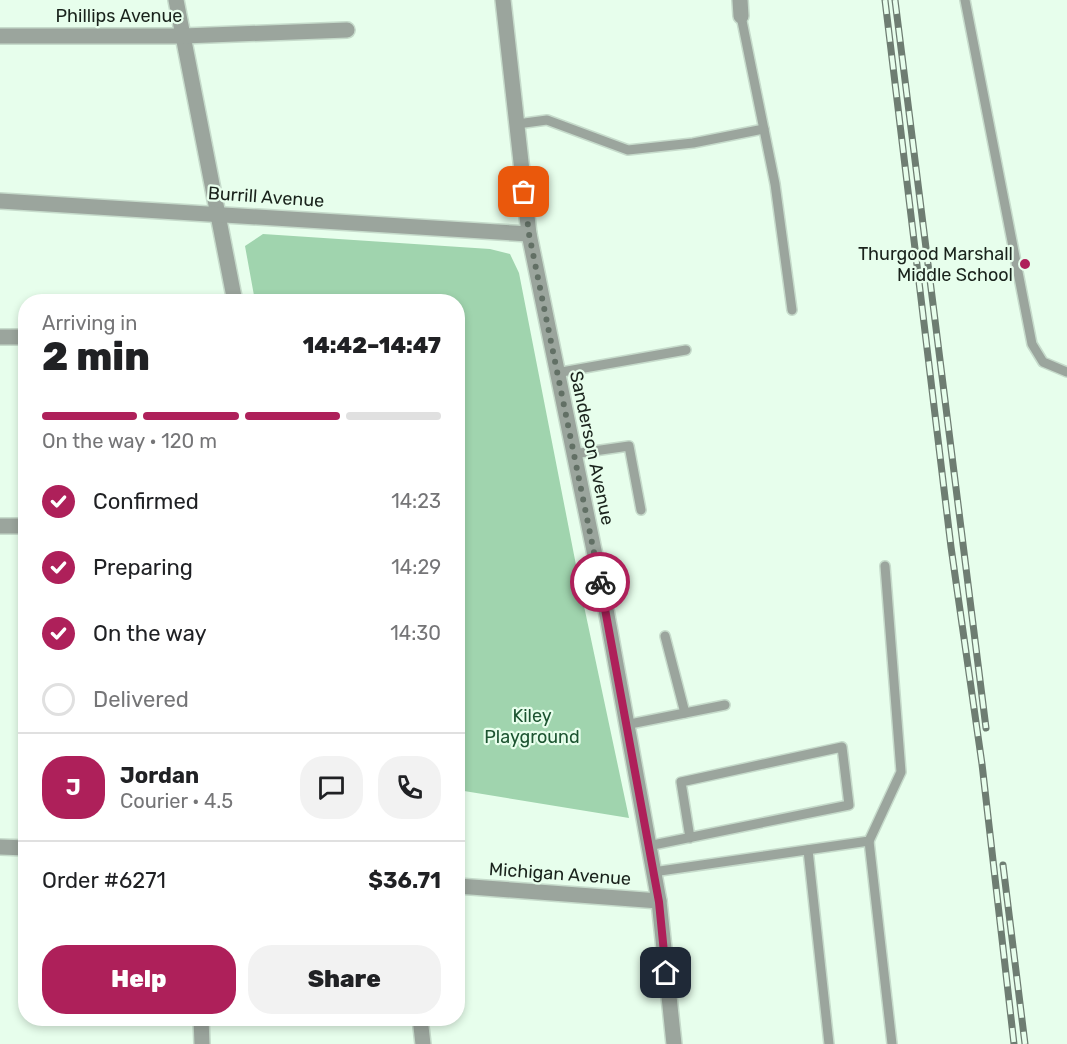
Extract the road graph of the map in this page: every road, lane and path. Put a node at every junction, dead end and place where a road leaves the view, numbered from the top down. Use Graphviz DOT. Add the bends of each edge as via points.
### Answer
graph roads {
  1 [pos="176,0"];
  2 [pos="503,0"];
  3 [pos="966,1"];
  4 [pos="740,8"];
  5 [pos="347,30"];
  6 [pos="0,36"];
  7 [pos="183,36"];
  8 [pos="517,124"];
  9 [pos="764,129"];
  10 [pos="0,201"];
  11 [pos="220,214"];
  12 [pos="529,234"];
  13 [pos="234,294"];
  14 [pos="792,310"];
  15 [pos="0,337"];
  16 [pos="18,337"];
  17 [pos="686,350"];
  18 [pos="1067,372"];
  19 [pos="556,373"];
  20 [pos="573,454"];
  21 [pos="641,510"];
  22 [pos="0,526"];
  23 [pos="18,526"];
  24 [pos="885,566"];
  25 [pos="665,636"];
  26 [pos="725,705"];
  27 [pos="685,713"];
  28 [pos="625,725"];
  29 [pos="690,838"];
  30 [pos="869,841"];
  31 [pos="648,846"];
  32 [pos="0,847"];
  33 [pos="18,848"];
  34 [pos="808,850"];
  35 [pos="653,872"];
  36 [pos="465,887"];
  37 [pos="659,902"];
  38 [pos="201,1026"];
  39 [pos="421,1026"];
  40 [pos="202,1044"];
  41 [pos="423,1044"];
  42 [pos="674,1044"];
  43 [pos="829,1044"];
  44 [pos="892,1044"];
  1 -- 7 [label="street"];
  2 -- 8 [label="street, Sanderson Avenue"];
  3 -- 18 [label="lane" via="1032,344 1043,362"];
  4 -- 9 [label="lane"];
  5 -- 7 [label="street, Phillips Avenue"];
  6 -- 7 [label="street, Phillips Avenue"];
  7 -- 11 [label="street"];
  8 -- 9 [label="lane" via="547,120 628,150 693,144"];
  8 -- 12 [label="street, Sanderson Avenue"];
  9 -- 14 [label="lane"];
  10 -- 11 [label="street, Burrill Avenue"];
  11 -- 12 [label="street, Burrill Avenue"];
  11 -- 13 [label="street"];
  12 -- 19 [label="street, Sanderson Avenue"];
  15 -- 16 [label="street"];
  17 -- 19 [label="lane"];
  19 -- 20 [label="street, Sanderson Avenue"];
  20 -- 21 [label="lane" via="629,446"];
  20 -- 28 [label="street, Sanderson Avenue" via="605,604"];
  22 -- 23 [label="street"];
  24 -- 30 [label="lane" via="901,772"];
  25 -- 27 [label="lane"];
  26 -- 27 [label="lane"];
  27 -- 28 [label="lane"];
  28 -- 31 [label="street, Sanderson Avenue"];
  29 -- 29 [label="lane" via="681,782 842,747 849,805"];
  29 -- 31 [label="lane"];
  30 -- 34 [label="lane"];
  30 -- 44 [label="lane"];
  31 -- 35 [label="street, Sanderson Avenue"];
  32 -- 33 [label="street"];
  34 -- 35 [label="lane"];
  34 -- 43 [label="lane"];
  35 -- 37 [label="street, Sanderson Avenue"];
  36 -- 37 [label="street, Michigan Avenue"];
  37 -- 42 [label="street, Sanderson Avenue"];
  38 -- 40 [label="street"];
  39 -- 41 [label="street"];
}
